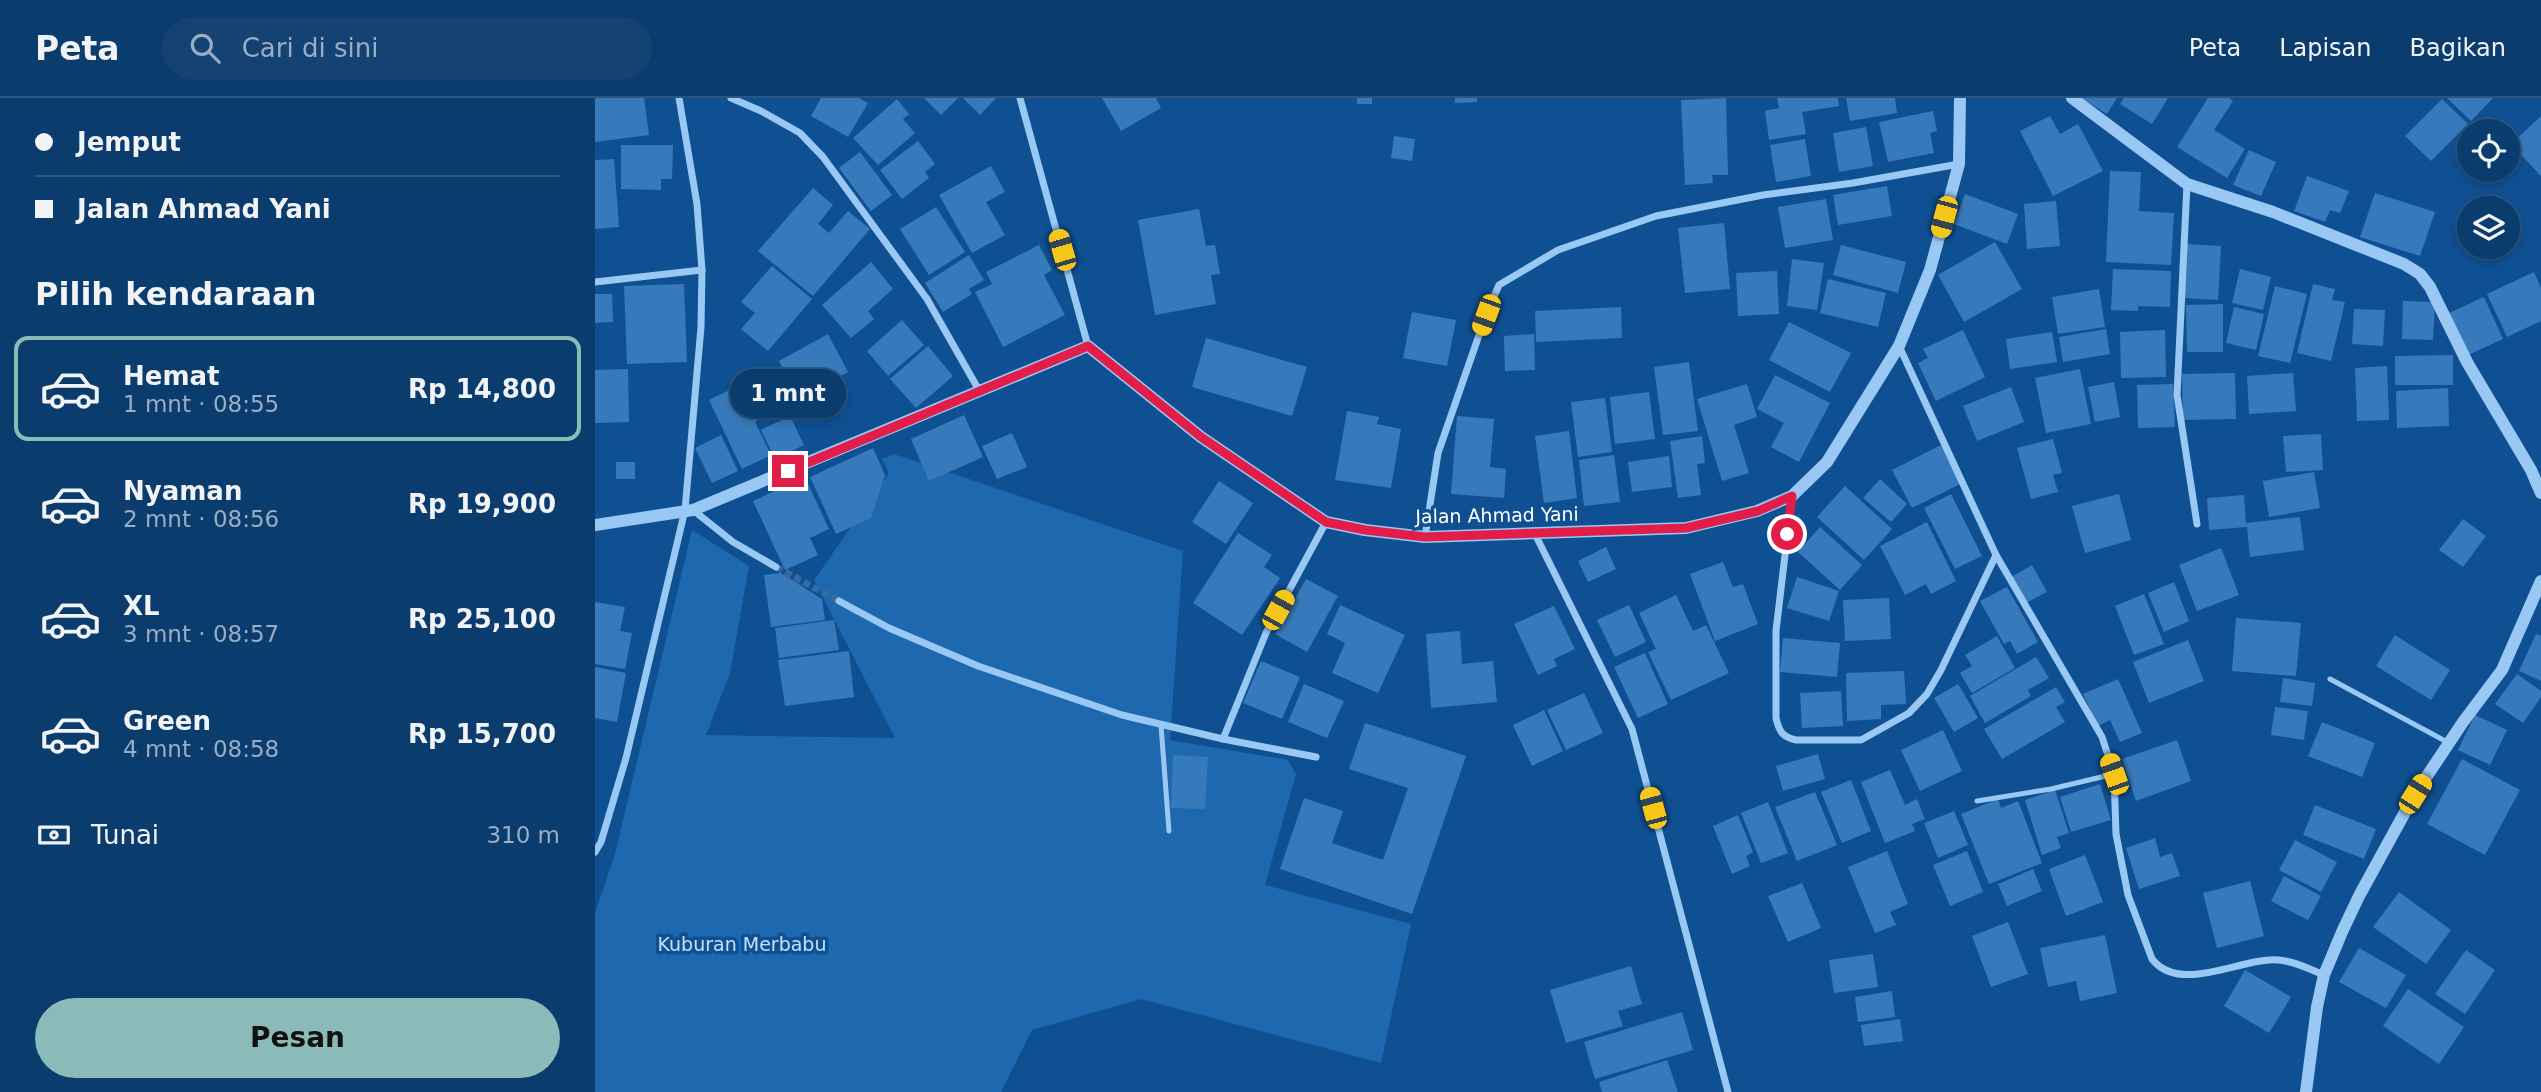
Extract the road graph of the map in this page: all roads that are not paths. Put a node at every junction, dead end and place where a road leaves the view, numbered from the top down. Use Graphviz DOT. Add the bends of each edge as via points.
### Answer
graph roads {
  1 [pos="679,98"];
  2 [pos="731,98"];
  3 [pos="1020,98"];
  4 [pos="1960,98"];
  5 [pos="2072,98"];
  6 [pos="1959,164"];
  7 [pos="2187,184"];
  8 [pos="702,270"];
  9 [pos="595,282"];
  10 [pos="1088,346"];
  11 [pos="1899,346"];
  12 [pos="980,392"];
  13 [pos="2541,493"];
  14 [pos="1792,496"];
  15 [pos="689,510"];
  16 [pos="1326,522"];
  17 [pos="2197,524"];
  18 [pos="595,525"];
  19 [pos="1535,534"];
  20 [pos="1425,537"];
  21 [pos="1996,555"];
  22 [pos="776,567"];
  23 [pos="2541,581"];
  24 [pos="839,601"];
  25 [pos="2330,679"];
  26 [pos="1161,725"];
  27 [pos="1223,738"];
  28 [pos="2449,743"];
  29 [pos="1316,757"];
  30 [pos="2114,774"];
  31 [pos="1977,802"];
  32 [pos="1170,831"];
  33 [pos="595,852"];
  34 [pos="2324,975"];
  35 [pos="1728,1092"];
  36 [pos="2306,1092"];
  1 -- 8 [label="street" via="697,204"];
  2 -- 12 [label="street" via="800,133 823,157 926,299"];
  3 -- 10 [label="street"];
  4 -- 6 [label="street, Jalan Ahmad Yani"];
  5 -- 7 [label="street"];
  6 -- 11 [label="street, Jalan Ahmad Yani" via="1930,270"];
  6 -- 20 [label="street" via="1656,216 1558,250 1499,285 1438,453"];
  7 -- 13 [label="street" via="2273,212 2420,274"];
  7 -- 17 [label="street" via="2177,395"];
  8 -- 9 [label="street"];
  8 -- 15 [label="street"];
  10 -- 12 [label="street"];
  10 -- 16 [label="street, Jalan Ahmad Yani" via="1201,437"];
  11 -- 14 [label="street, Jalan Ahmad Yani" via="1828,462"];
  11 -- 21 [label="street"];
  12 -- 15 [label="street"];
  14 -- 19 [label="street, Jalan Ahmad Yani" via="1758,511 1686,528"];
  14 -- 21 [label="street" via="1776,631 1776,718 1779,730 1796,740 1861,740 1909,713 1941,670"];
  15 -- 18 [label="street"];
  15 -- 22 [label="street"];
  15 -- 33 [label="street" via="626,758"];
  16 -- 20 [label="street, Jalan Ahmad Yani"];
  16 -- 27 [label="street" via="1266,633"];
  19 -- 20 [label="street, Jalan Ahmad Yani"];
  19 -- 35 [label="street" via="1632,729"];
  21 -- 30 [label="street" via="2102,737"];
  23 -- 28 [label="street" via="2502,670"];
  24 -- 26 [label="street" via="978,666"];
  25 -- 28 [label="lane"];
  26 -- 27 [label="street"];
  26 -- 32 [label="lane"];
  27 -- 29 [label="street"];
  28 -- 34 [label="street" via="2359,896"];
  30 -- 31 [label="lane"];
  30 -- 34 [label="street" via="2116,834 2128,895 2157,966 2175,974 2203,973 2279,960"];
  34 -- 36 [label="street"];
}
